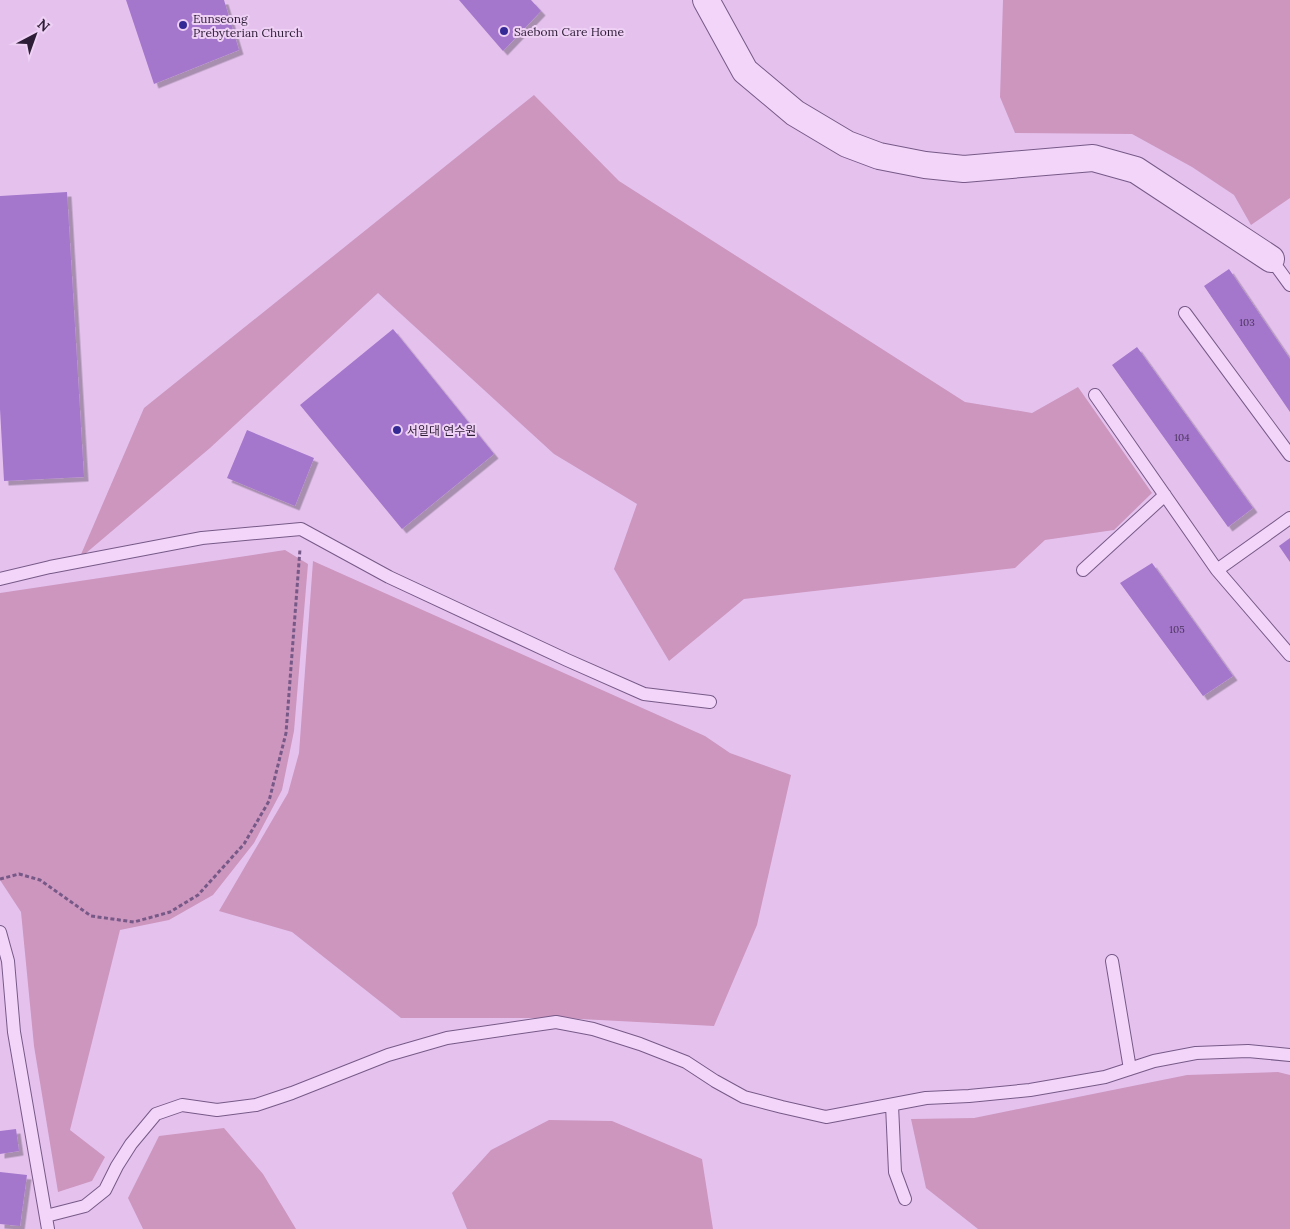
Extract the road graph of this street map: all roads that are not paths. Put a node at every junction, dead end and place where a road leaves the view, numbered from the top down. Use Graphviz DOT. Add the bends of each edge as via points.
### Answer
graph roads {
  1 [pos="706,0"];
  2 [pos="1271,259"];
  3 [pos="1290,285"];
  4 [pos="1185,313"];
  5 [pos="1095,395"];
  6 [pos="1290,455"];
  7 [pos="1165,495"];
  8 [pos="1290,518"];
  9 [pos="1083,570"];
  10 [pos="1217,570"];
  11 [pos="0,579"];
  12 [pos="1290,655"];
  13 [pos="710,702"];
  14 [pos="0,932"];
  15 [pos="1112,961"];
  16 [pos="1290,1055"];
  17 [pos="1130,1069"];
  18 [pos="892,1105"];
  19 [pos="905,1199"];
  20 [pos="46,1216"];
  21 [pos="48,1229"];
  1 -- 2 [label="street" via="745,71 795,113 847,144 879,156 964,168 1101,160 1136,170"];
  2 -- 3 [label="lane"];
  4 -- 6 [label="lane"];
  5 -- 7 [label="lane"];
  7 -- 9 [label="lane"];
  7 -- 10 [label="lane"];
  8 -- 10 [label="lane"];
  10 -- 12 [label="lane"];
  11 -- 13 [label="lane" via="202,538 301,529 389,577 644,694"];
  14 -- 20 [label="lane" via="8,961 14,1032"];
  15 -- 17 [label="lane"];
  16 -- 17 [label="lane" via="1248,1050 1196,1053"];
  17 -- 18 [label="lane" via="1105,1077 1030,1090 926,1098"];
  18 -- 19 [label="lane" via="895,1172"];
  18 -- 20 [label="lane" via="826,1117 782,1107 744,1097 686,1062 640,1044 593,1029 556,1022 447,1038 388,1055 256,1105 217,1110 182,1105 156,1114 131,1144 105,1190 85,1206"];
  20 -- 21 [label="lane"];
}
